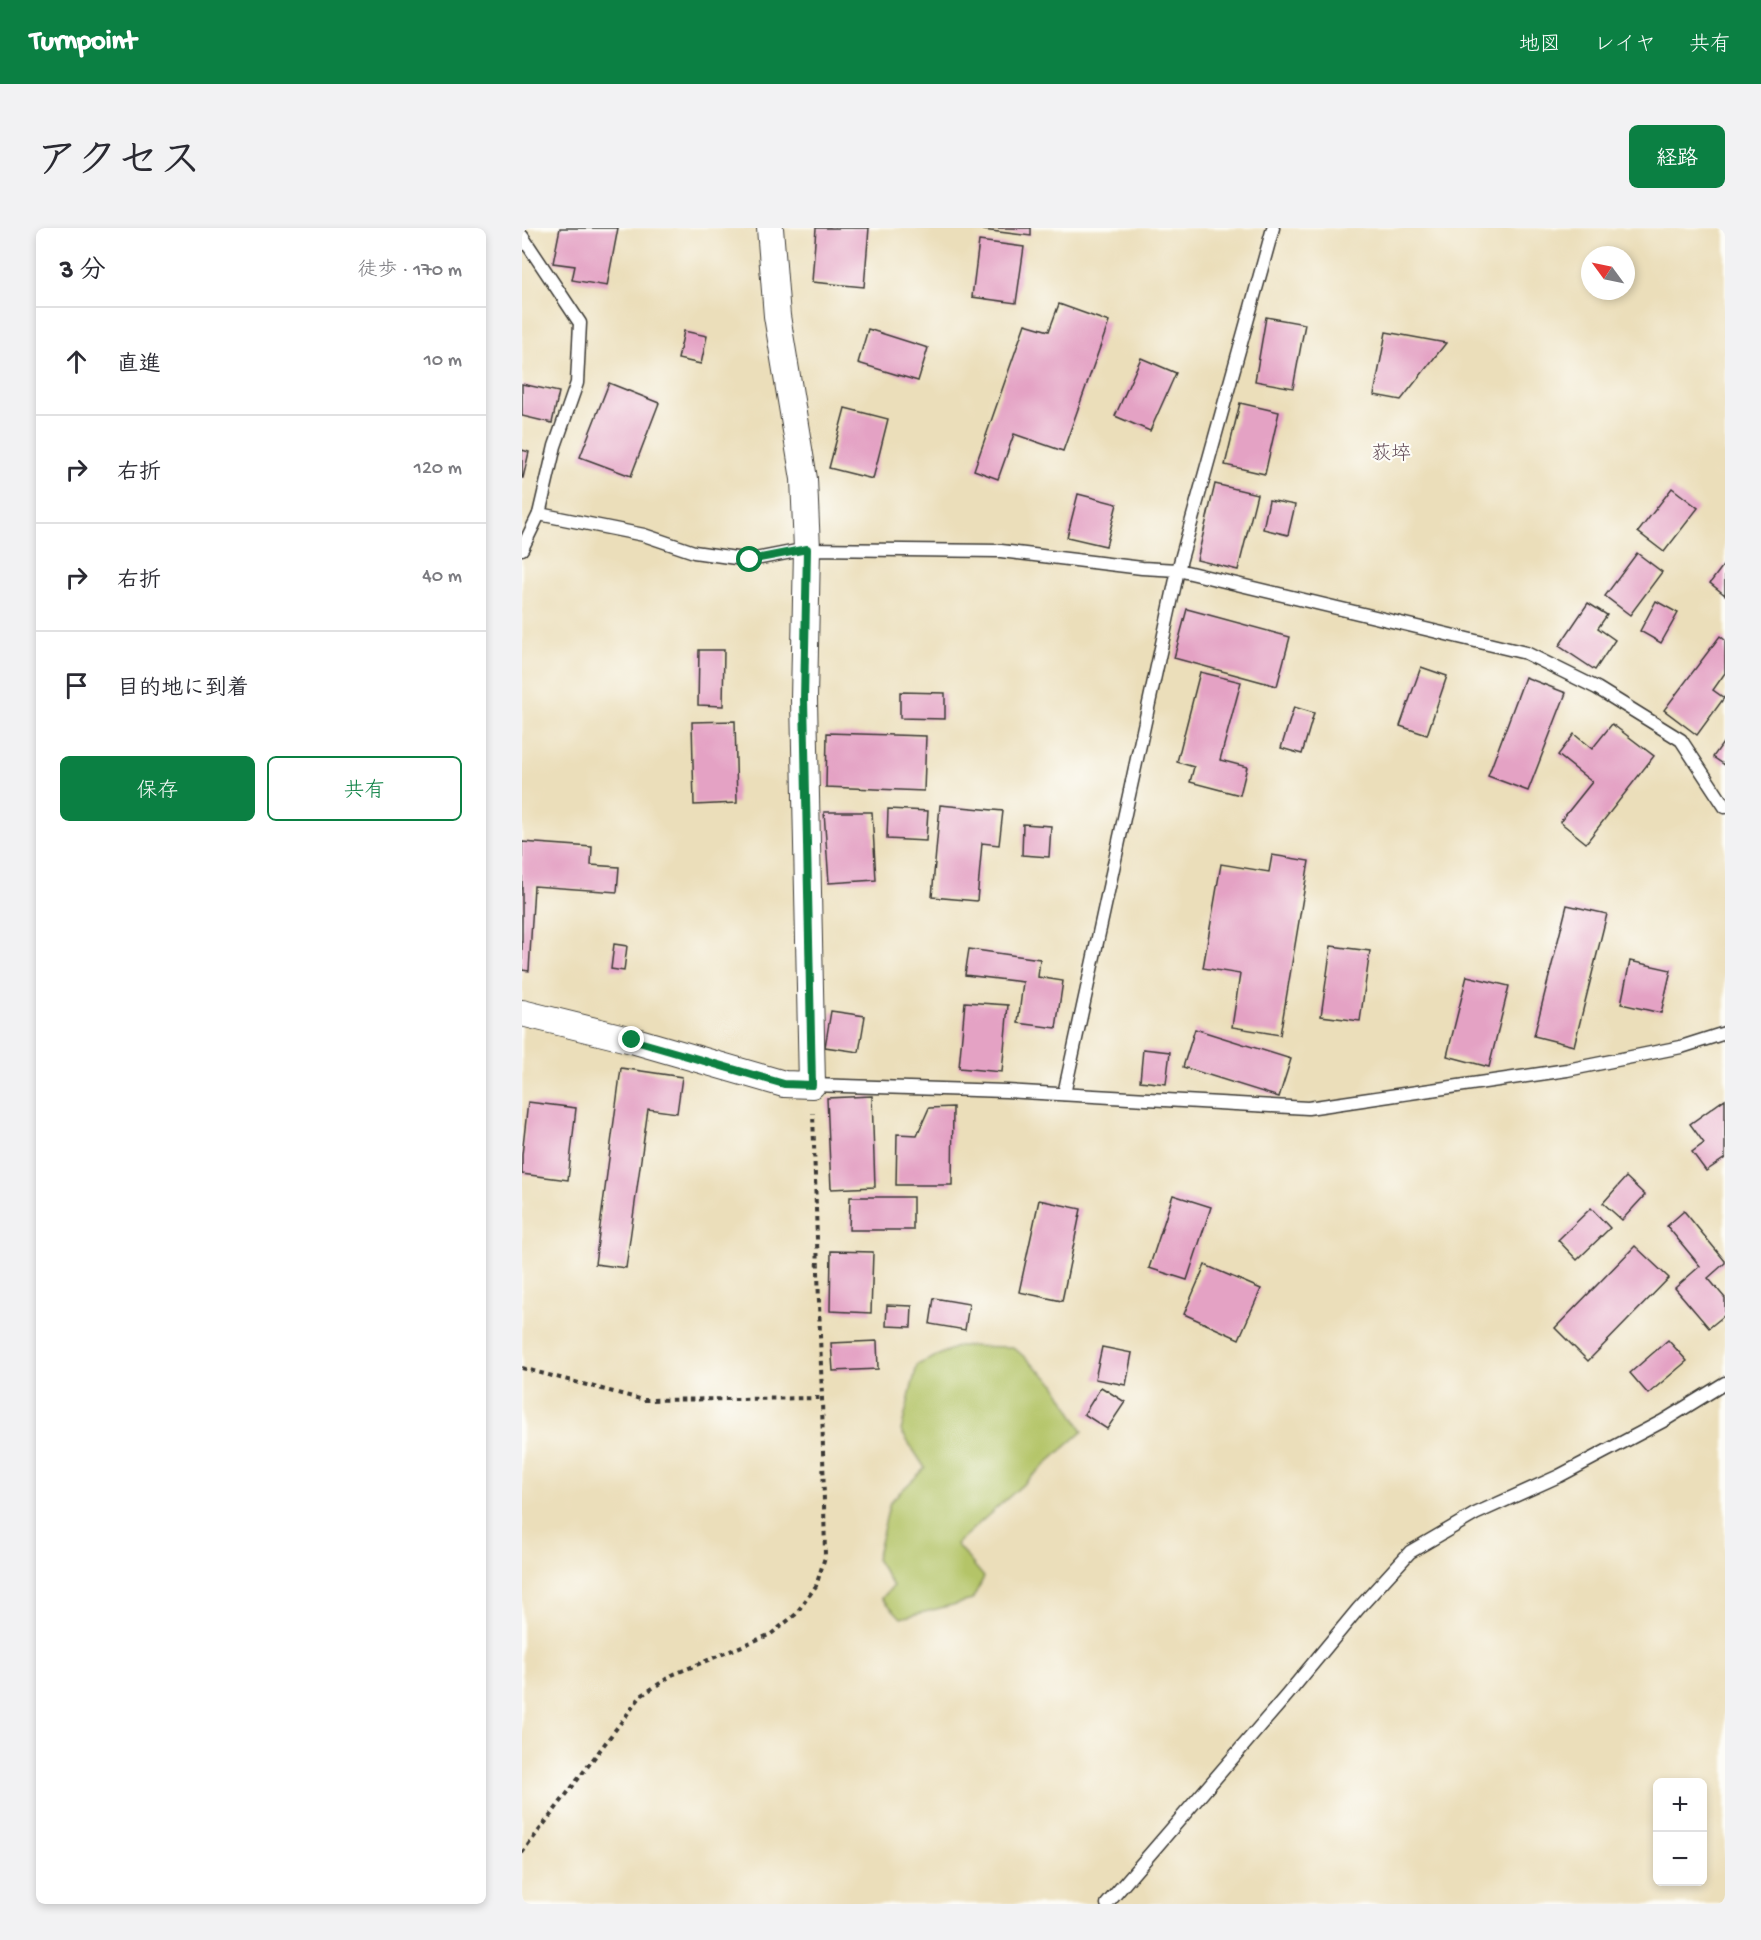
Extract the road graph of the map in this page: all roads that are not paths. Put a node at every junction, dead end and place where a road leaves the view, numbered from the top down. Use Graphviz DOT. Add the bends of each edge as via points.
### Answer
graph roads {
  1 [pos="770,228"];
  2 [pos="1273,228"];
  3 [pos="522,236"];
  4 [pos="539,514"];
  5 [pos="522,549"];
  6 [pos="807,549"];
  7 [pos="1178,570"];
  8 [pos="1725,807"];
  9 [pos="522,1013"];
  10 [pos="1725,1033"];
  11 [pos="812,1085"];
  12 [pos="1064,1094"];
  13 [pos="1725,1383"];
  14 [pos="1107,1904"];
  1 -- 6 [label="street" via="777,316 804,479"];
  2 -- 7 [label="lane"];
  3 -- 4 [label="lane" via="580,323 576,383 555,446"];
  4 -- 5 [label="lane"];
  4 -- 6 [label="lane" via="644,535 694,552 750,560"];
  6 -- 7 [label="lane" via="1001,550"];
  6 -- 11 [label="street" via="804,699"];
  7 -- 8 [label="lane" via="1526,653 1597,688 1681,740"];
  7 -- 12 [label="lane"];
  9 -- 11 [label="street" via="784,1084"];
  10 -- 12 [label="lane" via="1681,1047 1567,1070 1308,1108"];
  11 -- 12 [label="lane"];
  13 -- 14 [label="lane" via="1663,1421 1559,1476 1475,1514 1410,1552"];
}
